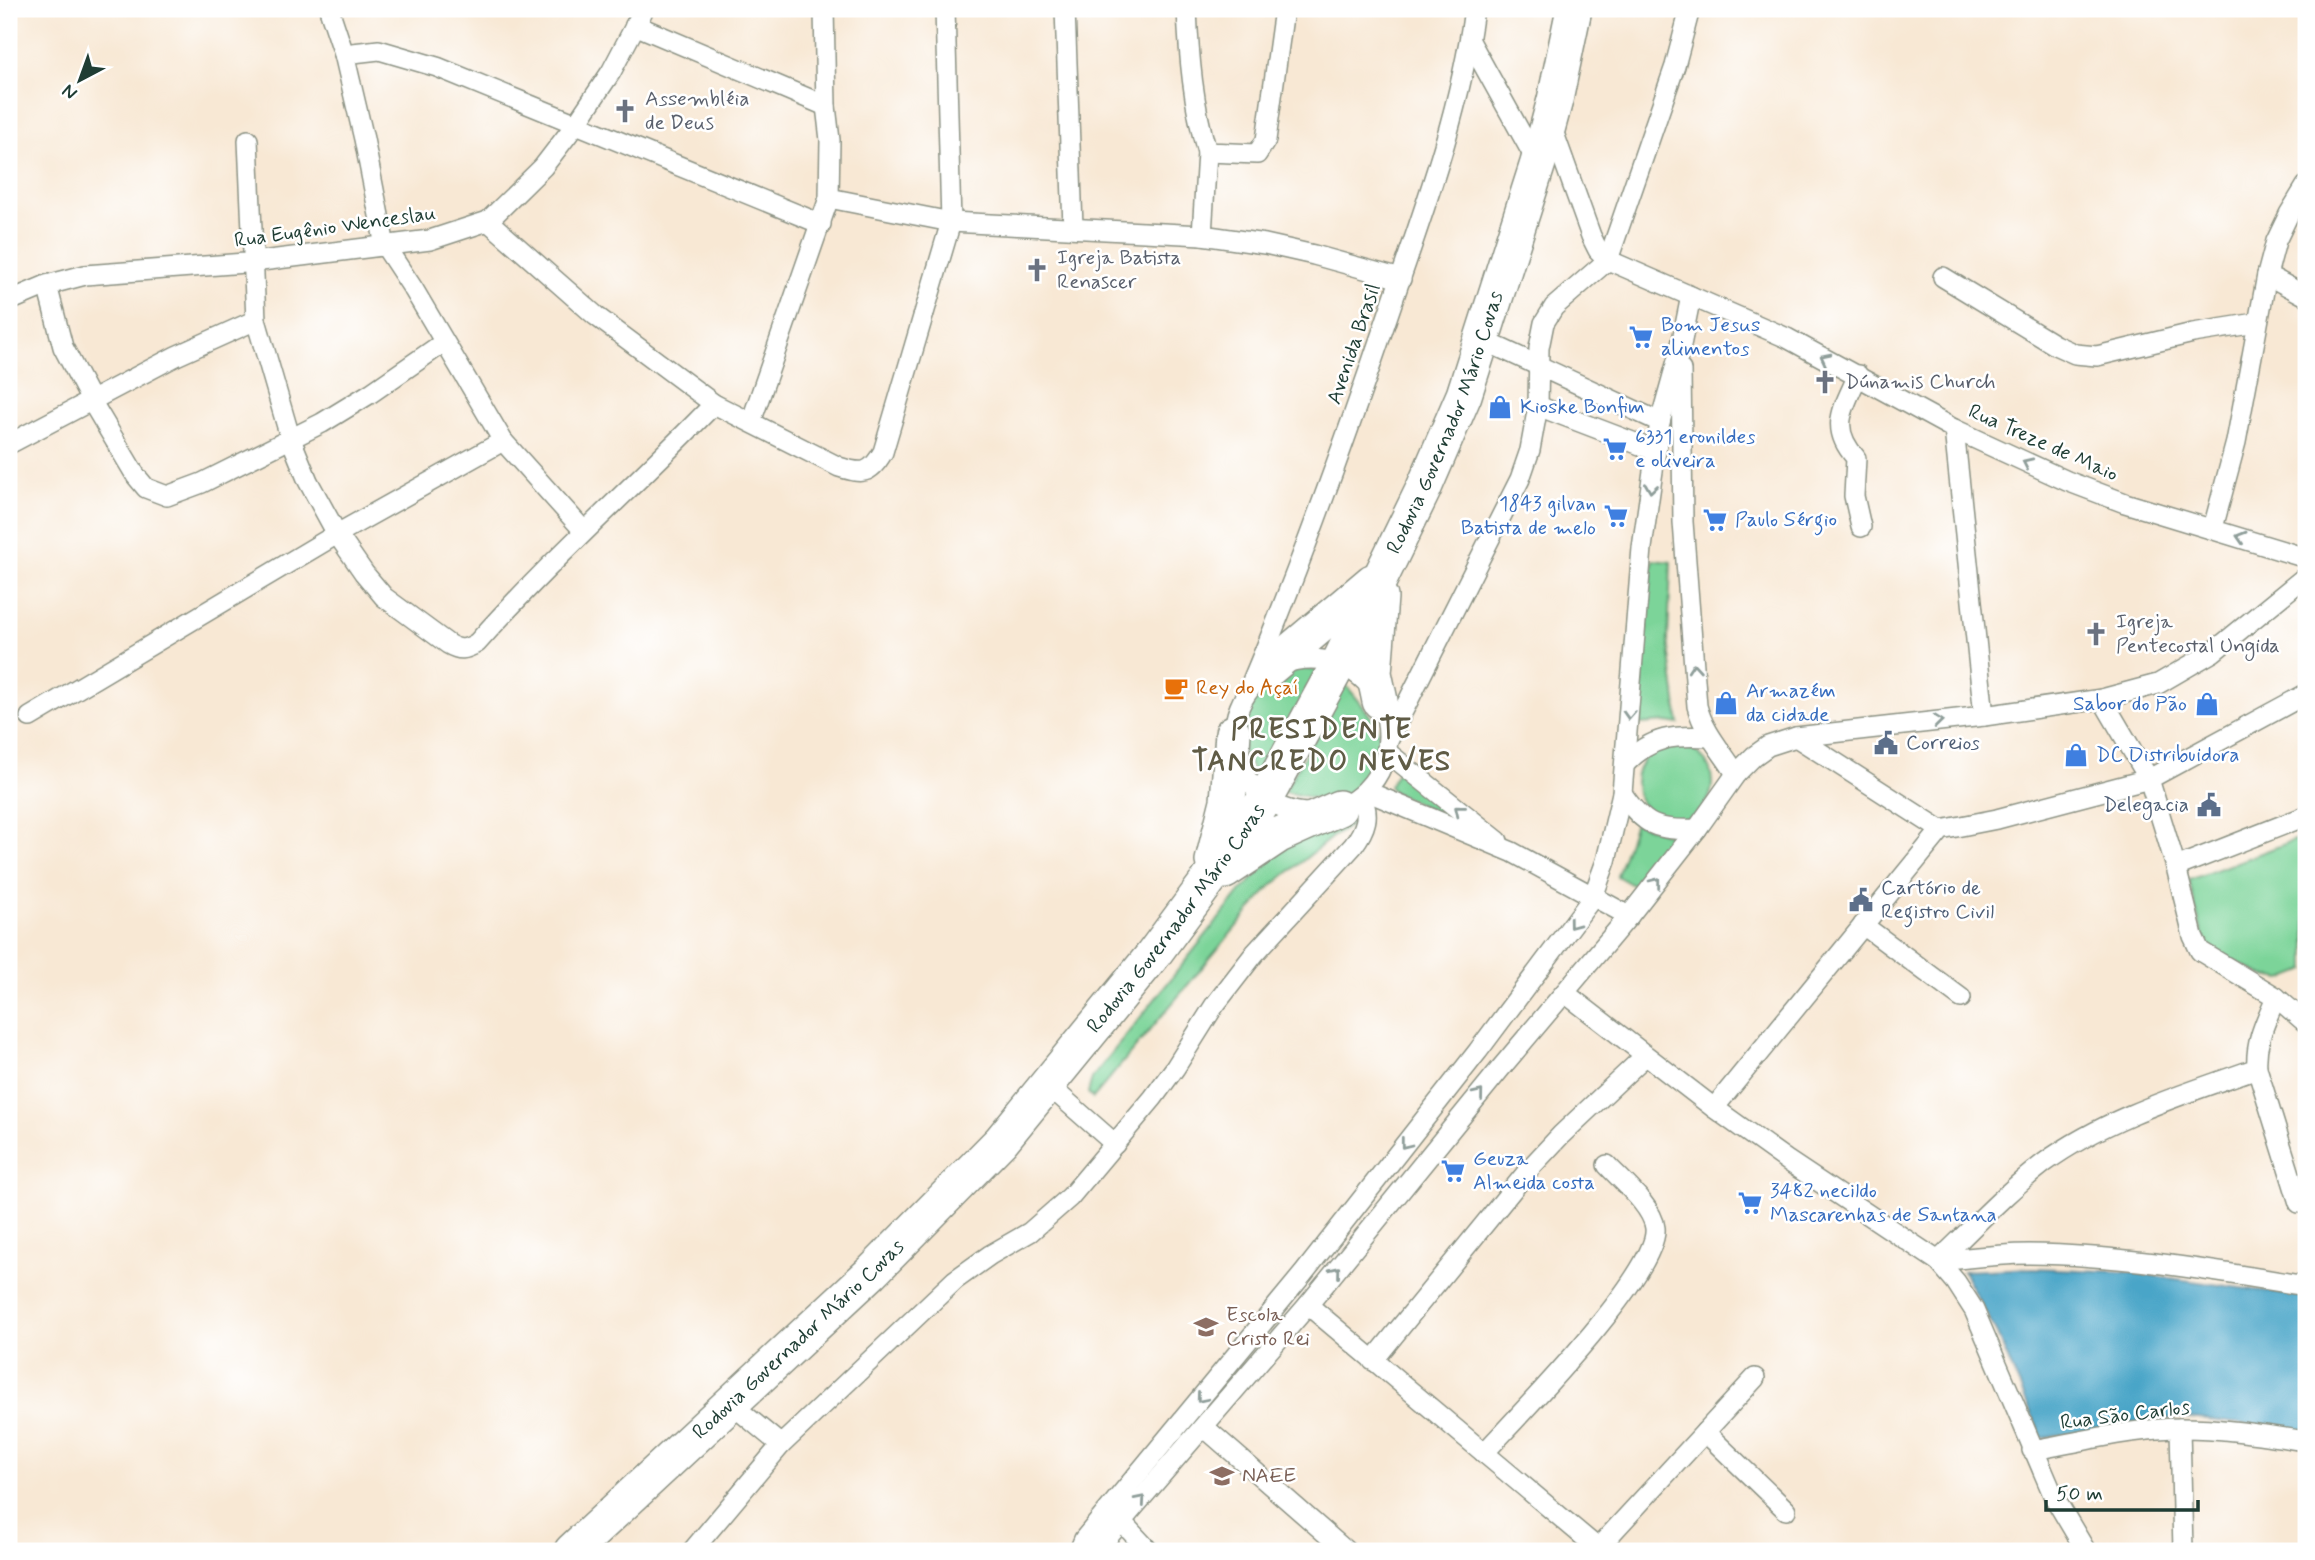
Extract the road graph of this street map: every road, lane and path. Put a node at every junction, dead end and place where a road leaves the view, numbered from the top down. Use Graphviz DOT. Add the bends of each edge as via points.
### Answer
graph roads {
  1 [pos="329,9"];
  2 [pos="824,9"];
  3 [pos="945,9"];
  4 [pos="1065,9"];
  5 [pos="1187,9"];
  6 [pos="1284,9"];
  7 [pos="1474,9"];
  8 [pos="1574,9"];
  9 [pos="1690,9"];
  10 [pos="640,17"];
  11 [pos="1470,41"];
  12 [pos="344,54"];
  13 [pos="826,106"];
  14 [pos="1549,121"];
  15 [pos="576,124"];
  16 [pos="248,139"];
  17 [pos="1207,152"];
  18 [pos="1538,163"];
  19 [pos="2306,186"];
  20 [pos="829,198"];
  21 [pos="488,222"];
  22 [pos="951,222"];
  23 [pos="821,223"];
  24 [pos="1073,227"];
  25 [pos="1202,234"];
  26 [pos="384,246"];
  27 [pos="1608,260"];
  28 [pos="253,262"];
  29 [pos="2267,275"];
  30 [pos="1943,277"];
  31 [pos="1401,279"];
  32 [pos="47,285"];
  33 [pos="1691,296"];
  34 [pos="2306,296"];
  35 [pos="9,301"];
  36 [pos="256,320"];
  37 [pos="2256,323"];
  38 [pos="1483,340"];
  39 [pos="443,343"];
  40 [pos="1680,350"];
  41 [pos="1540,365"];
  42 [pos="1858,376"];
  43 [pos="92,402"];
  44 [pos="714,404"];
  45 [pos="1538,406"];
  46 [pos="751,422"];
  47 [pos="1660,422"];
  48 [pos="1954,429"];
  49 [pos="290,437"];
  50 [pos="503,442"];
  51 [pos="9,444"];
  52 [pos="1656,451"];
  53 [pos="1861,527"];
  54 [pos="2213,528"];
  55 [pos="584,531"];
  56 [pos="337,534"];
  57 [pos="2306,558"];
  58 [pos="1383,573"];
  59 [pos="2306,576"];
  60 [pos="1339,663"];
  61 [pos="1260,678"];
  62 [pos="2306,694"];
  63 [pos="2102,699"];
  64 [pos="1380,701"];
  65 [pos="1984,716"];
  66 [pos="30,718"];
  67 [pos="1233,733"];
  68 [pos="1710,737"];
  69 [pos="1796,737"];
  70 [pos="1388,745"];
  71 [pos="1626,763"];
  72 [pos="1736,774"];
  73 [pos="2149,779"];
  74 [pos="1622,793"];
  75 [pos="1355,798"];
  76 [pos="1265,799"];
  77 [pos="2306,816"];
  78 [pos="1697,829"];
  79 [pos="1941,830"];
  80 [pos="1512,852"];
  81 [pos="2176,867"];
  82 [pos="1205,886"];
  83 [pos="1593,897"];
  84 [pos="1629,916"];
  85 [pos="1863,925"];
  86 [pos="1564,993"];
  87 [pos="2276,997"];
  88 [pos="1961,998"];
  89 [pos="2306,1023"];
  90 [pos="1478,1051"];
  91 [pos="1646,1056"];
  92 [pos="2257,1068"];
  93 [pos="1500,1069"];
  94 [pos="1048,1084"];
  95 [pos="1714,1108"];
  96 [pos="1115,1144"];
  97 [pos="1607,1165"];
  98 [pos="2299,1203"];
  99 [pos="1938,1261"];
  100 [pos="2306,1286"];
  101 [pos="1308,1305"];
  102 [pos="1234,1358"];
  103 [pos="1373,1361"];
  104 [pos="1245,1378"];
  105 [pos="1755,1378"];
  106 [pos="730,1403"];
  107 [pos="1204,1427"];
  108 [pos="2180,1428"];
  109 [pos="1705,1432"];
  110 [pos="2306,1441"];
  111 [pos="780,1445"];
  112 [pos="2032,1450"];
  113 [pos="1484,1453"];
  114 [pos="1786,1510"];
  115 [pos="1122,1522"];
  116 [pos="1599,1550"];
  117 [pos="572,1551"];
  118 [pos="692,1551"];
  119 [pos="1079,1551"];
  120 [pos="1096,1551"];
  121 [pos="1149,1551"];
  122 [pos="1346,1551"];
  123 [pos="2086,1551"];
  124 [pos="2183,1551"];
  1 -- 12 [label="street"];
  2 -- 13 [label="street"];
  3 -- 22 [label="street"];
  4 -- 24 [label="street"];
  5 -- 17 [label="street" via="1190,76"];
  6 -- 17 [label="street" via="1262,149 1243,155"];
  7 -- 11 [label="street, Avenida Brasil"];
  8 -- 14 [label="highway, Rodovia Governador Mário Covas"];
  9 -- 27 [label="street"];
  10 -- 13 [label="street"];
  10 -- 15 [label="street, Rua Eugênio Wenceslau"];
  11 -- 18 [label="street"];
  11 -- 31 [label="street, Avenida Brasil"];
  12 -- 15 [label="street" via="379,50 401,55"];
  12 -- 26 [label="street"];
  13 -- 20 [label="street"];
  14 -- 18 [label="highway, Rodovia Governador Mário Covas"];
  14 -- 27 [label="street" via="1591,236"];
  15 -- 21 [label="street, Rua Eugênio Wenceslau" via="543,167"];
  15 -- 23 [label="street"];
  16 -- 28 [label="street"];
  17 -- 25 [label="street"];
  18 -- 38 [label="highway, Rodovia Governador Mário Covas"];
  19 -- 29 [label="street" via="2276,241"];
  20 -- 22 [label="street"];
  20 -- 23 [label="street"];
  21 -- 26 [label="street, Rua Eugênio Wenceslau" via="430,240"];
  21 -- 44 [label="street" via="596,316"];
  22 -- 24 [label="street"];
  22 -- 46 [label="street" via="876,464 856,472 839,467"];
  23 -- 46 [label="street"];
  24 -- 25 [label="street"];
  25 -- 31 [label="street" via="1302,252"];
  26 -- 28 [label="street, Rua Eugênio Wenceslau"];
  26 -- 39 [label="street"];
  27 -- 33 [label="street, Rua Treze de Maio"];
  27 -- 41 [label="street" via="1554,307 1542,333"];
  28 -- 32 [label="street, Rua Eugênio Wenceslau" via="85,275"];
  28 -- 36 [label="street"];
  29 -- 34 [label="street"];
  29 -- 37 [label="street"];
  30 -- 37 [label="street" via="2075,354 2097,356"];
  31 -- 61 [label="street, Avenida Brasil"];
  32 -- 35 [label="street, Rua Eugênio Wenceslau"];
  32 -- 43 [label="street" via="64,347"];
  33 -- 40 [label="street"];
  42 -- 33 [label="street, Rua Treze de Maio, one-way" via="1787,338"];
  36 -- 43 [label="street" via="176,356"];
  36 -- 49 [label="street"];
  37 -- 54 [label="street" via="2248,385"];
  38 -- 41 [label="street"];
  38 -- 58 [label="highway, Rodovia Governador Mário Covas" via="1464,395"];
  39 -- 49 [label="street" via="347,408"];
  39 -- 50 [label="street"];
  40 -- 47 [label="street"];
  68 -- 40 [label="street, one-way" via="1697,706 1688,603"];
  41 -- 45 [label="street"];
  41 -- 47 [label="street"];
  42 -- 48 [label="street, Rua Treze de Maio"];
  42 -- 53 [label="street" via="1840,416 1843,444 1856,458 1854,496"];
  43 -- 49 [label="street" via="136,476 146,488 167,496"];
  43 -- 51 [label="street"];
  44 -- 46 [label="street"];
  44 -- 55 [label="street"];
  45 -- 52 [label="street"];
  45 -- 70 [label="street" via="1530,450 1509,506"];
  47 -- 52 [label="street"];
  54 -- 48 [label="street, Rua Treze de Maio, one-way" via="2067,481"];
  48 -- 65 [label="street"];
  49 -- 56 [label="street"];
  50 -- 55 [label="street"];
  50 -- 56 [label="street"];
  52 -- 71 [label="street, one-way" via="1642,548"];
  57 -- 54 [label="street, Rua Treze de Maio, one-way"];
  55 -- 56 [label="street" via="477,643 466,649 448,644 384,597"];
  56 -- 66 [label="street"];
  58 -- 60 [label="highway, Rodovia Governador Mário Covas"];
  58 -- 61 [label="highway"];
  58 -- 64 [label="highway" via="1374,673"];
  59 -- 63 [label="street" via="2187,668 2158,684"];
  60 -- 61 [label="street" via="1316,658 1292,660"];
  60 -- 64 [label="street" via="1365,680"];
  60 -- 76 [label="highway, Rodovia Governador Mário Covas"];
  61 -- 67 [label="street, Avenida Brasil" via="1237,708"];
  62 -- 73 [label="street"];
  63 -- 65 [label="street"];
  63 -- 73 [label="street"];
  64 -- 70 [label="street" via="1387,719"];
  69 -- 65 [label="street, one-way"];
  67 -- 76 [label="street" via="1236,758 1247,781"];
  67 -- 82 [label="highway" via="1228,801"];
  68 -- 71 [label="street" via="1664,738"];
  68 -- 72 [label="street"];
  69 -- 72 [label="street" via="1768,746"];
  69 -- 79 [label="street"];
  70 -- 75 [label="street" via="1379,773"];
  80 -- 70 [label="street, one-way"];
  71 -- 74 [label="street"];
  72 -- 78 [label="street"];
  73 -- 79 [label="street"];
  73 -- 81 [label="street"];
  74 -- 78 [label="street" via="1635,812 1658,828"];
  74 -- 83 [label="street"];
  75 -- 76 [label="street" via="1314,813 1288,810"];
  75 -- 80 [label="street"];
  75 -- 82 [label="highway" via="1279,835"];
  75 -- 96 [label="street" via="1366,805 1364,832 1255,953"];
  76 -- 82 [label="highway, Rodovia Governador Mário Covas"];
  77 -- 81 [label="street"];
  84 -- 78 [label="street, one-way"];
  79 -- 85 [label="street"];
  80 -- 83 [label="street"];
  81 -- 87 [label="street" via="2200,951"];
  82 -- 94 [label="highway, Rodovia Governador Mário Covas"];
  83 -- 84 [label="street"];
  83 -- 90 [label="street, one-way"];
  84 -- 86 [label="street"];
  85 -- 88 [label="street"];
  85 -- 95 [label="street"];
  86 -- 91 [label="street"];
  86 -- 93 [label="street"];
  87 -- 89 [label="street"];
  87 -- 92 [label="street" via="2260,1037"];
  90 -- 93 [label="street"];
  90 -- 102 [label="street, one-way"];
  91 -- 95 [label="street"];
  91 -- 103 [label="street" via="1531,1167"];
  92 -- 98 [label="street"];
  92 -- 99 [label="street" via="2136,1112 2085,1137 2044,1163"];
  101 -- 93 [label="street, one-way"];
  94 -- 96 [label="street"];
  94 -- 106 [label="highway, Rodovia Governador Mário Covas" via="1002,1141 930,1215"];
  95 -- 99 [label="street"];
  96 -- 111 [label="street" via="1049,1217 955,1280"];
  97 -- 113 [label="street" via="1650,1212 1655,1228 1647,1259 1589,1337"];
  99 -- 100 [label="street" via="2028,1254 2077,1256 2176,1264"];
  99 -- 112 [label="street" via="1974,1311"];
  101 -- 103 [label="street"];
  101 -- 104 [label="street"];
  102 -- 104 [label="street"];
  102 -- 119 [label="street, one-way" via="1084,1539"];
  103 -- 113 [label="street"];
  104 -- 107 [label="street"];
  105 -- 109 [label="street"];
  106 -- 111 [label="street"];
  106 -- 117 [label="highway, Rodovia Governador Mário Covas"];
  115 -- 107 [label="street, one-way"];
  107 -- 122 [label="street"];
  108 -- 110 [label="street, Rua São Carlos"];
  108 -- 112 [label="street, Rua São Carlos"];
  108 -- 124 [label="street"];
  109 -- 114 [label="street"];
  109 -- 116 [label="street"];
  111 -- 118 [label="street"];
  112 -- 123 [label="street"];
  113 -- 116 [label="street"];
  115 -- 120 [label="street"];
  115 -- 121 [label="street"];
}
